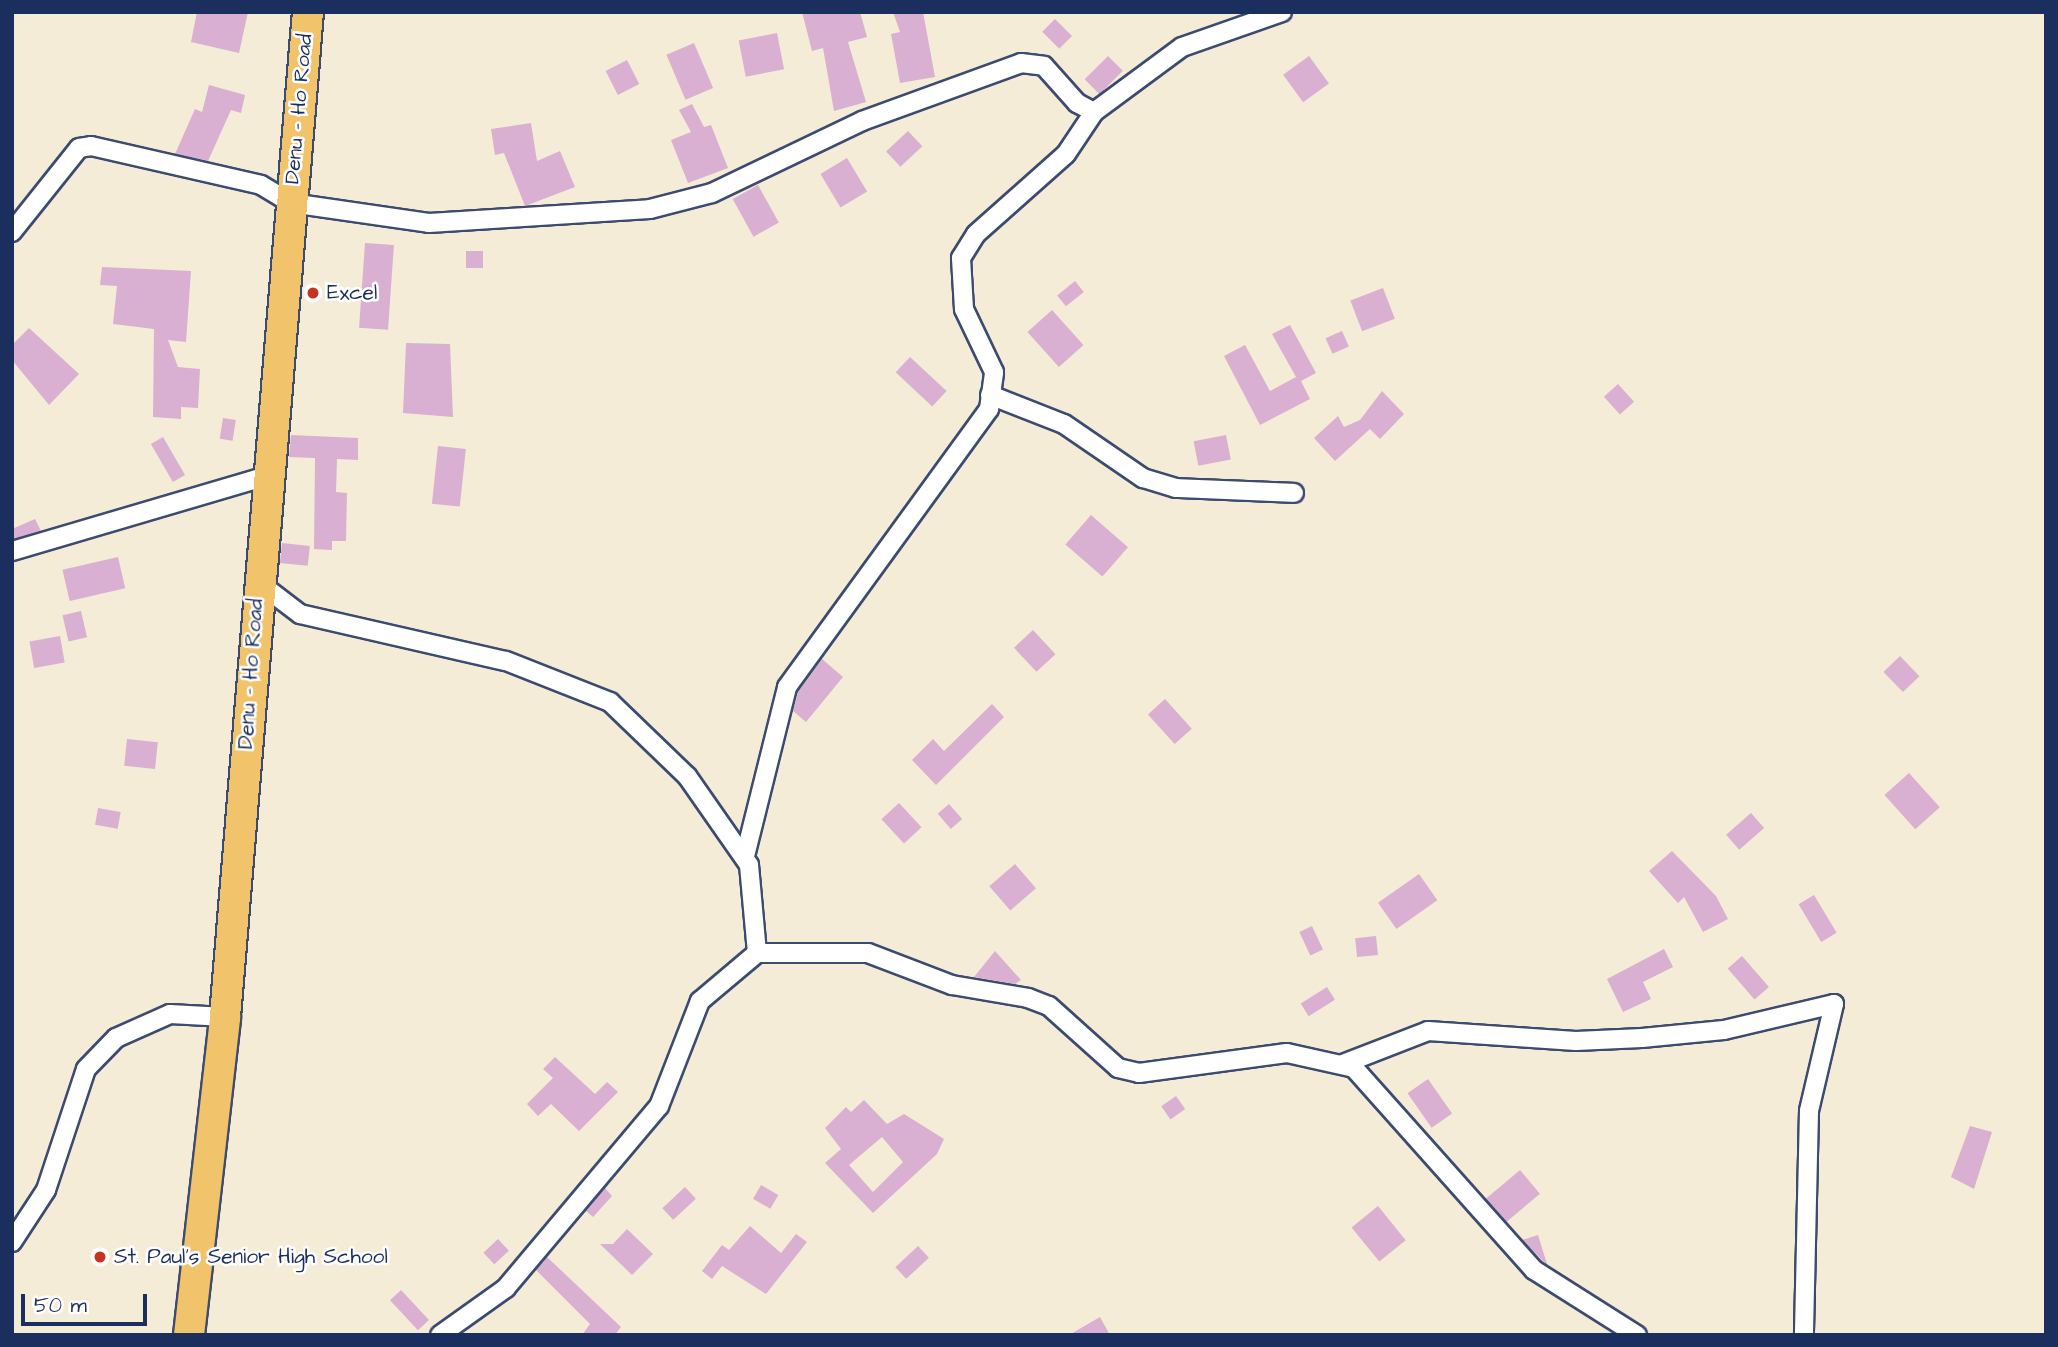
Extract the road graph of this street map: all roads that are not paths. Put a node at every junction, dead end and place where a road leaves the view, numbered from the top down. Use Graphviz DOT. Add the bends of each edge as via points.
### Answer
graph roads {
  1 [pos="307,12"];
  2 [pos="1282,12"];
  3 [pos="1094,112"];
  4 [pos="291,203"];
  5 [pos="12,232"];
  6 [pos="990,395"];
  7 [pos="267,476"];
  8 [pos="1294,493"];
  9 [pos="12,551"];
  10 [pos="258,582"];
  11 [pos="745,856"];
  12 [pos="757,953"];
  13 [pos="225,1017"];
  14 [pos="1343,1064"];
  15 [pos="12,1242"];
  16 [pos="189,1335"];
  17 [pos="440,1335"];
  18 [pos="1637,1335"];
  19 [pos="1804,1335"];
  1 -- 4 [label="main road, Denu - Ho Road"];
  2 -- 3 [label="street" via="1182,47"];
  3 -- 4 [label="street" via="1034,61 862,121 712,193 650,209 429,223"];
  3 -- 6 [label="street" via="1066,154 976,234 961,258 964,309 994,372"];
  4 -- 5 [label="street" via="261,186 91,146 79,148"];
  4 -- 7 [label="main road, Denu - Ho Road"];
  6 -- 8 [label="street" via="1064,424 1143,478 1176,488"];
  6 -- 11 [label="street" via="981,420 787,687"];
  7 -- 9 [label="street"];
  7 -- 10 [label="main road, Denu - Ho Road"];
  10 -- 11 [label="street" via="300,614 506,661 610,702 687,776"];
  10 -- 13 [label="main road, Denu - Ho Road"];
  11 -- 12 [label="street" via="755,894"];
  12 -- 14 [label="street" via="868,953 952,985 1028,998 1049,1006 1118,1068 1139,1073 1287,1054"];
  12 -- 17 [label="street" via="700,1001 659,1107 506,1288"];
  13 -- 15 [label="street" via="170,1014 116,1038 86,1069 46,1190"];
  13 -- 16 [label="main road, Denu - Ho Road"];
  14 -- 18 [label="street" via="1379,1091 1466,1199 1534,1270"];
  14 -- 19 [label="street" via="1428,1031 1576,1041 1642,1038 1724,1030 1834,1004 1809,1111"];
}
